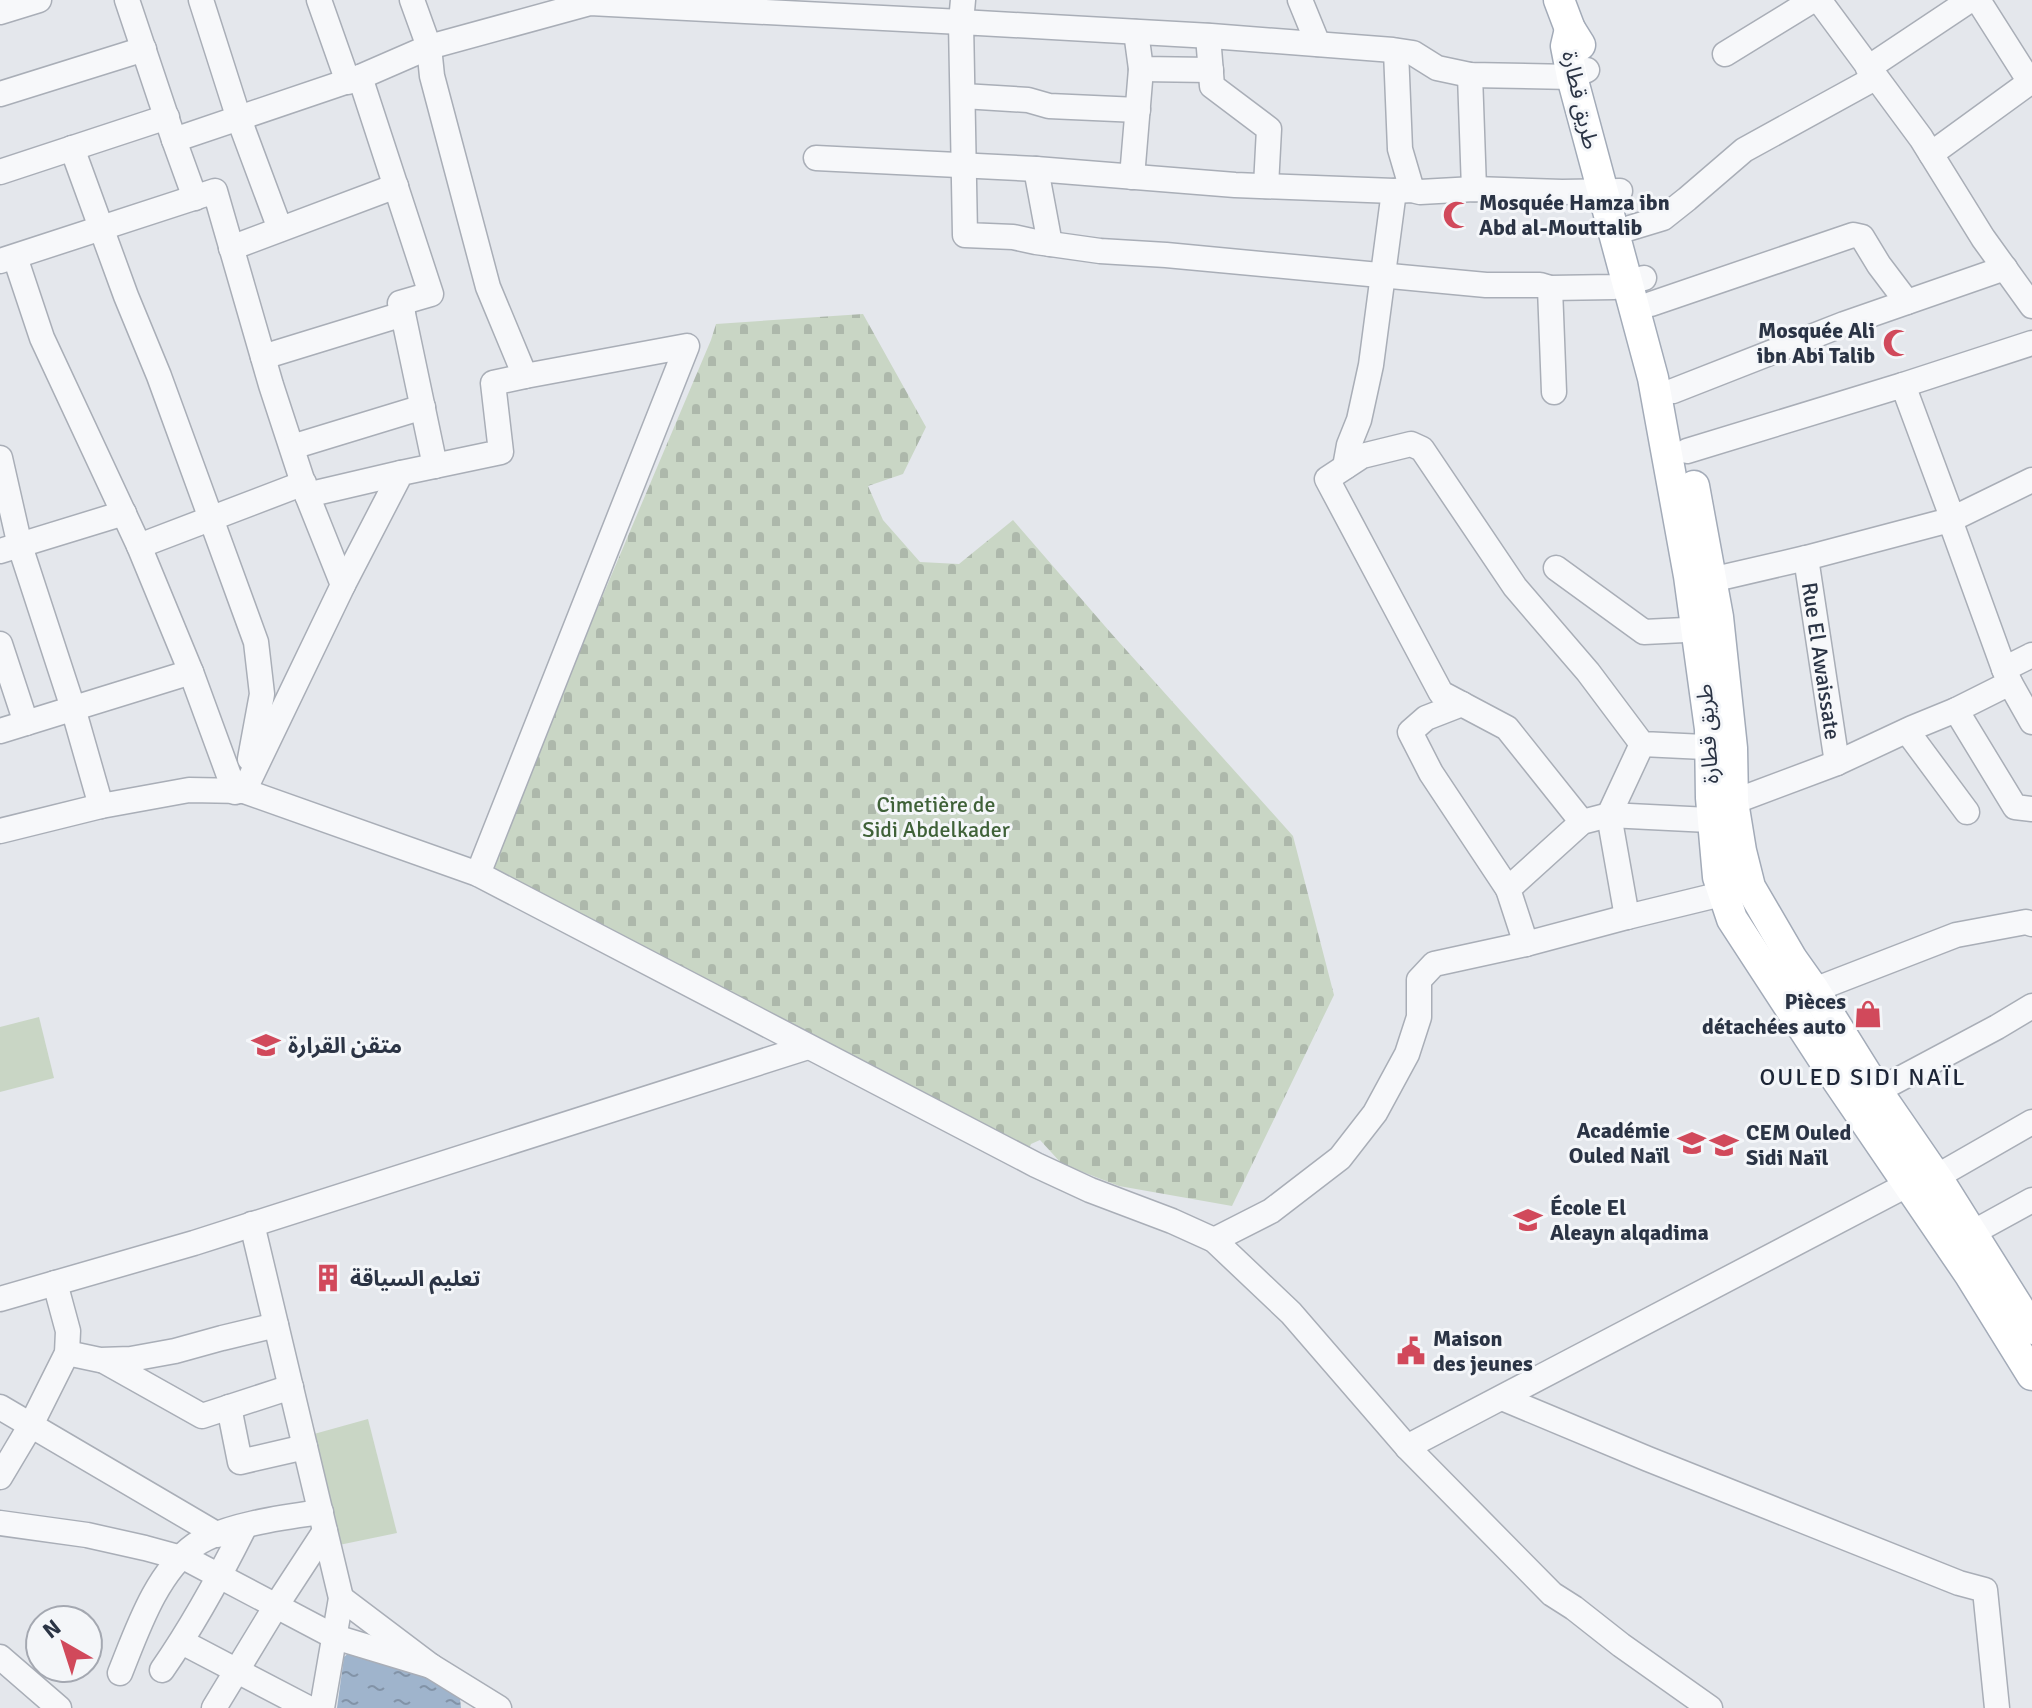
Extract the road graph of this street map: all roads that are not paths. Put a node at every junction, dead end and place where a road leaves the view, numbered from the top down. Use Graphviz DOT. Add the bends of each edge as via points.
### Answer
graph roads {
  1 [pos="39,0"];
  2 [pos="127,0"];
  3 [pos="201,0"];
  4 [pos="319,0"];
  5 [pos="412,0"];
  6 [pos="1300,0"];
  7 [pos="1559,0"];
  8 [pos="1813,0"];
  9 [pos="1819,0"];
  10 [pos="1970,0"];
  11 [pos="1978,0"];
  12 [pos="2,8"];
  13 [pos="962,11"];
  14 [pos="1136,32"];
  15 [pos="1208,36"];
  16 [pos="1318,44"];
  17 [pos="429,47"];
  18 [pos="144,49"];
  19 [pos="1396,51"];
  20 [pos="1725,54"];
  21 [pos="1141,69"];
  22 [pos="1211,70"];
  23 [pos="1579,73"];
  24 [pos="1872,73"];
  25 [pos="1470,75"];
  26 [pos="354,80"];
  27 [pos="0,94"];
  28 [pos="963,96"];
  29 [pos="1138,110"];
  30 [pos="239,119"];
  31 [pos="171,128"];
  32 [pos="72,148"];
  33 [pos="1931,154"];
  34 [pos="816,158"];
  35 [pos="963,165"];
  36 [pos="1036,169"];
  37 [pos="0,172"];
  38 [pos="1132,177"];
  39 [pos="396,186"];
  40 [pos="1266,186"];
  41 [pos="1474,189"];
  42 [pos="1403,191"];
  43 [pos="1612,191"];
  44 [pos="195,198"];
  45 [pos="1630,228"];
  46 [pos="101,229"];
  47 [pos="280,229"];
  48 [pos="1050,244"];
  49 [pos="231,248"];
  50 [pos="8,259"];
  51 [pos="2017,274"];
  52 [pos="1383,276"];
  53 [pos="1550,288"];
  54 [pos="1641,288"];
  55 [pos="1907,302"];
  56 [pos="2032,306"];
  57 [pos="403,314"];
  58 [pos="2032,343"];
  59 [pos="263,357"];
  60 [pos="525,376"];
  61 [pos="1903,385"];
  62 [pos="1673,391"];
  63 [pos="1554,392"];
  64 [pos="423,407"];
  65 [pos="292,447"];
  66 [pos="1687,451"];
  67 [pos="0,458"];
  68 [pos="435,466"];
  69 [pos="1345,467"];
  70 [pos="401,473"];
  71 [pos="2032,480"];
  72 [pos="306,489"];
  73 [pos="124,513"];
  74 [pos="211,517"];
  75 [pos="1950,520"];
  76 [pos="139,546"];
  77 [pos="10,548"];
  78 [pos="1806,558"];
  79 [pos="1556,568"];
  80 [pos="1711,580"];
  81 [pos="343,585"];
  82 [pos="1707,621"];
  83 [pos="0,644"];
  84 [pos="2032,655"];
  85 [pos="191,672"];
  86 [pos="2007,676"];
  87 [pos="1462,704"];
  88 [pos="73,708"];
  89 [pos="1956,710"];
  90 [pos="2032,722"];
  91 [pos="26,723"];
  92 [pos="0,731"];
  93 [pos="1907,731"];
  94 [pos="1642,744"];
  95 [pos="1721,748"];
  96 [pos="1837,763"];
  97 [pos="239,791"];
  98 [pos="101,806"];
  99 [pos="2032,809"];
  100 [pos="1967,812"];
  101 [pos="1609,815"];
  102 [pos="1727,815"];
  103 [pos="1582,822"];
  104 [pos="0,831"];
  105 [pos="478,874"];
  106 [pos="1508,889"];
  107 [pos="1737,891"];
  108 [pos="1627,917"];
  109 [pos="2032,924"];
  110 [pos="1526,944"];
  111 [pos="1814,990"];
  112 [pos="2032,1006"];
  113 [pos="808,1047"];
  114 [pos="1877,1091"];
  115 [pos="2032,1122"];
  116 [pos="1925,1178"];
  117 [pos="2032,1200"];
  118 [pos="252,1224"];
  119 [pos="1972,1233"];
  120 [pos="1214,1240"];
  121 [pos="55,1283"];
  122 [pos="0,1299"];
  123 [pos="276,1325"];
  124 [pos="2032,1329"];
  125 [pos="67,1353"];
  126 [pos="100,1360"];
  127 [pos="2032,1375"];
  128 [pos="291,1387"];
  129 [pos="1502,1398"];
  130 [pos="0,1407"];
  131 [pos="229,1407"];
  132 [pos="31,1425"];
  133 [pos="305,1447"];
  134 [pos="1407,1447"];
  135 [pos="0,1477"];
  136 [pos="323,1522"];
  137 [pos="0,1523"];
  138 [pos="245,1526"];
  139 [pos="218,1535"];
  140 [pos="181,1558"];
  141 [pos="220,1576"];
  142 [pos="341,1598"];
  143 [pos="276,1606"];
  144 [pos="335,1637"];
  145 [pos="182,1642"];
  146 [pos="0,1657"];
  147 [pos="431,1666"];
  148 [pos="237,1669"];
  149 [pos="162,1670"];
  150 [pos="120,1673"];
  151 [pos="474,1701"];
  152 [pos="59,1708"];
  153 [pos="214,1708"];
  154 [pos="308,1708"];
  155 [pos="322,1708"];
  156 [pos="499,1708"];
  157 [pos="1710,1708"];
  158 [pos="1997,1708"];
  1 -- 12 [label="street"];
  2 -- 18 [label="street"];
  3 -- 30 [label="street"];
  4 -- 26 [label="street"];
  5 -- 17 [label="street"];
  6 -- 16 [label="street"];
  7 -- 23 [label="main road, طريق قطارة" via="1570,29 1566,46"];
  8 -- 20 [label="street"];
  9 -- 24 [label="street"];
  10 -- 24 [label="street"];
  11 -- 33 [label="street" via="2030,82"];
  13 -- 14 [label="street"];
  13 -- 17 [label="street" via="590,3"];
  13 -- 28 [label="street"];
  14 -- 15 [label="street"];
  14 -- 21 [label="street"];
  15 -- 16 [label="street"];
  15 -- 22 [label="street"];
  16 -- 19 [label="street"];
  17 -- 26 [label="street"];
  17 -- 60 [label="street" via="432,76 488,287"];
  18 -- 27 [label="street"];
  18 -- 31 [label="street"];
  19 -- 25 [label="street"];
  19 -- 42 [label="street"];
  21 -- 22 [label="street"];
  21 -- 29 [label="street"];
  22 -- 40 [label="street" via="1212,86 1269,129"];
  23 -- 25 [label="street"];
  23 -- 43 [label="main road, طريق قطارة"];
  24 -- 33 [label="street"];
  24 -- 45 [label="street" via="1744,150 1663,218"];
  25 -- 41 [label="street"];
  26 -- 30 [label="street"];
  26 -- 39 [label="street"];
  28 -- 29 [label="street"];
  28 -- 35 [label="street"];
  29 -- 38 [label="street"];
  30 -- 31 [label="street"];
  30 -- 47 [label="street"];
  31 -- 32 [label="street"];
  31 -- 44 [label="street"];
  32 -- 37 [label="street"];
  32 -- 46 [label="street"];
  33 -- 51 [label="street" via="1983,238"];
  34 -- 35 [label="street"];
  35 -- 36 [label="street"];
  35 -- 48 [label="street" via="965,235"];
  36 -- 38 [label="street"];
  36 -- 48 [label="street"];
  38 -- 40 [label="street"];
  39 -- 47 [label="street"];
  39 -- 57 [label="street" via="431,294 400,303"];
  40 -- 42 [label="street"];
  41 -- 42 [label="street"];
  41 -- 43 [label="street"];
  42 -- 52 [label="street"];
  43 -- 45 [label="main road, طريق قطارة"];
  43 -- 54 [label="main road, طريق قطارة"];
  44 -- 46 [label="street"];
  44 -- 49 [label="street" via="215,191"];
  45 -- 54 [label="main road, طريق قطارة"];
  46 -- 50 [label="street"];
  46 -- 74 [label="street"];
  47 -- 49 [label="street"];
  48 -- 52 [label="street"];
  49 -- 59 [label="street"];
  50 -- 73 [label="street"];
  51 -- 55 [label="street"];
  51 -- 56 [label="street"];
  52 -- 53 [label="street"];
  52 -- 69 [label="street" via="1371,365"];
  53 -- 54 [label="street"];
  53 -- 63 [label="street"];
  54 -- 55 [label="street" via="1853,235 1862,237"];
  54 -- 62 [label="main road, طريق قطارة"];
  54 -- 82 [label="main road, طريق قطارة" via="1687,561"];
  55 -- 62 [label="street"];
  57 -- 59 [label="street"];
  57 -- 64 [label="street"];
  58 -- 61 [label="street"];
  59 -- 65 [label="street"];
  60 -- 68 [label="street" via="493,383 501,452"];
  60 -- 105 [label="street" via="687,346"];
  61 -- 66 [label="street"];
  61 -- 75 [label="street"];
  62 -- 66 [label="main road, طريق قطارة"];
  64 -- 65 [label="street"];
  64 -- 68 [label="street"];
  65 -- 72 [label="street"];
  66 -- 80 [label="main road, طريق قطارة"];
  67 -- 77 [label="street"];
  68 -- 70 [label="street"];
  69 -- 87 [label="street" via="1327,479 1441,693"];
  69 -- 94 [label="street" via="1362,456 1411,444 1422,449 1515,587"];
  70 -- 72 [label="street"];
  70 -- 81 [label="street"];
  71 -- 75 [label="street"];
  72 -- 74 [label="street"];
  72 -- 81 [label="street"];
  73 -- 76 [label="street"];
  73 -- 77 [label="street"];
  74 -- 76 [label="street"];
  74 -- 97 [label="street" via="256,642 262,694"];
  75 -- 78 [label="street"];
  75 -- 86 [label="street"];
  76 -- 85 [label="street"];
  77 -- 88 [label="street"];
  78 -- 80 [label="street"];
  78 -- 96 [label="street, Rue El Awaissate"];
  79 -- 82 [label="street" via="1644,632 1685,630"];
  80 -- 82 [label="main road, طريق قطارة"];
  81 -- 97 [label="street"];
  82 -- 95 [label="main road, طريق قطارة" via="1710,729"];
  83 -- 91 [label="street"];
  84 -- 86 [label="street"];
  85 -- 88 [label="street"];
  85 -- 97 [label="street"];
  86 -- 89 [label="street"];
  86 -- 90 [label="street"];
  87 -- 103 [label="street" via="1507,728"];
  87 -- 106 [label="street" via="1426,718 1410,732"];
  88 -- 91 [label="street"];
  88 -- 98 [label="street"];
  89 -- 93 [label="street"];
  89 -- 99 [label="street" via="2015,807"];
  91 -- 92 [label="street"];
  93 -- 96 [label="street"];
  93 -- 100 [label="street"];
  94 -- 95 [label="street"];
  94 -- 101 [label="street"];
  95 -- 102 [label="main road, طريق قطارة"];
  96 -- 102 [label="street"];
  97 -- 98 [label="street" via="189,790"];
  97 -- 105 [label="street"];
  98 -- 104 [label="street"];
  101 -- 102 [label="street"];
  101 -- 103 [label="street"];
  101 -- 108 [label="street"];
  102 -- 107 [label="main road, طريق قطارة" via="1718,877"];
  103 -- 106 [label="street"];
  105 -- 113 [label="street"];
  106 -- 110 [label="street"];
  107 -- 108 [label="street"];
  107 -- 111 [label="main road, طريق قطارة"];
  107 -- 116 [label="main road, طريق قطارة" via="1732,919 1771,980"];
  108 -- 110 [label="street"];
  109 -- 111 [label="street" via="1956,935"];
  110 -- 120 [label="street" via="1434,964 1419,980 1419,1017 1407,1054 1375,1113 1340,1158 1271,1211"];
  111 -- 114 [label="main road, طريق قطارة"];
  112 -- 114 [label="street"];
  113 -- 118 [label="street"];
  113 -- 120 [label="street" via="1036,1165"];
  114 -- 116 [label="main road, طريق قطارة"];
  115 -- 116 [label="street"];
  116 -- 119 [label="main road, طريق قطارة"];
  116 -- 127 [label="main road, طريق قطارة" via="1970,1275"];
  116 -- 129 [label="street"];
  117 -- 119 [label="street"];
  118 -- 121 [label="street"];
  118 -- 123 [label="street"];
  119 -- 124 [label="main road, طريق قطارة"];
  120 -- 134 [label="street" via="1291,1313"];
  121 -- 122 [label="street"];
  121 -- 125 [label="street" via="68,1331"];
  123 -- 126 [label="street" via="175,1351"];
  123 -- 128 [label="street"];
  125 -- 126 [label="street"];
  125 -- 132 [label="street"];
  126 -- 131 [label="street" via="202,1416"];
  128 -- 131 [label="street"];
  128 -- 133 [label="street"];
  129 -- 134 [label="street"];
  129 -- 158 [label="street" via="1985,1590"];
  130 -- 132 [label="street"];
  131 -- 133 [label="street" via="240,1462"];
  132 -- 135 [label="street"];
  132 -- 139 [label="street"];
  133 -- 136 [label="street"];
  134 -- 157 [label="street" via="1552,1594"];
  136 -- 138 [label="street" via="275,1518"];
  136 -- 142 [label="street"];
  136 -- 143 [label="street"];
  137 -- 140 [label="street" via="87,1535"];
  138 -- 139 [label="street"];
  138 -- 141 [label="street"];
  139 -- 140 [label="street"];
  140 -- 141 [label="street"];
  140 -- 150 [label="street" via="159,1586"];
  141 -- 143 [label="street"];
  141 -- 145 [label="street"];
  142 -- 144 [label="street"];
  142 -- 147 [label="street"];
  143 -- 144 [label="street"];
  143 -- 148 [label="street"];
  144 -- 147 [label="street"];
  144 -- 155 [label="street"];
  145 -- 148 [label="street"];
  145 -- 149 [label="street"];
  146 -- 152 [label="street"];
  147 -- 151 [label="street"];
  148 -- 153 [label="street"];
  148 -- 154 [label="street"];
  151 -- 156 [label="street"];
}
